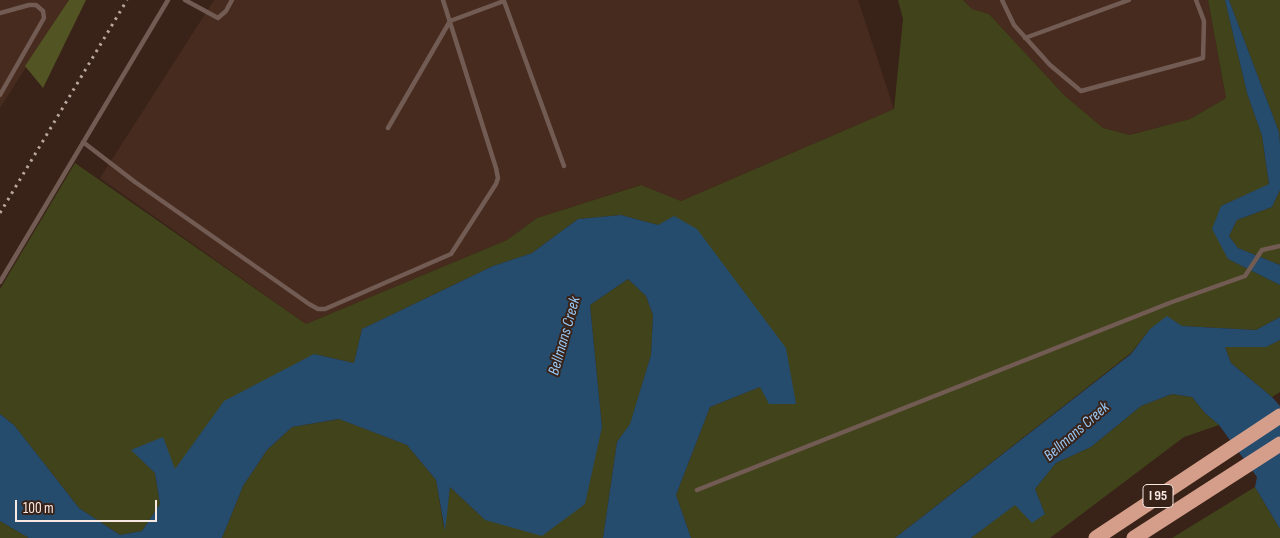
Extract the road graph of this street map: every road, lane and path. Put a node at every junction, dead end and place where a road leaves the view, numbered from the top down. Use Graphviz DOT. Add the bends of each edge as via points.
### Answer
graph roads {
  1 [pos="168,0"];
  2 [pos="185,0"];
  3 [pos="232,0"];
  4 [pos="443,0"];
  5 [pos="504,0"];
  6 [pos="1002,0"];
  7 [pos="1129,0"];
  8 [pos="1196,0"];
  9 [pos="0,13"];
  10 [pos="450,21"];
  11 [pos="1025,38"];
  12 [pos="0,95"];
  13 [pos="388,128"];
  14 [pos="83,142"];
  15 [pos="564,166"];
  16 [pos="1280,246"];
  17 [pos="0,282"];
  18 [pos="1280,416"];
  19 [pos="1280,444"];
  20 [pos="697,490"];
  21 [pos="1096,538"];
  22 [pos="1134,538"];
  1 -- 14 [label="lane"];
  2 -- 3 [label="lane" via="218,18"];
  4 -- 10 [label="lane"];
  5 -- 10 [label="lane"];
  5 -- 15 [label="lane"];
  6 -- 11 [label="lane" via="1014,25"];
  7 -- 11 [label="lane"];
  8 -- 11 [label="lane" via="1204,21 1203,58 1081,92"];
  9 -- 12 [label="lane" via="36,5 43,11 44,18"];
  10 -- 13 [label="lane"];
  10 -- 14 [label="lane" via="496,168 496,184 451,254 325,309 309,304"];
  14 -- 17 [label="lane"];
  16 -- 20 [label="lane" via="1269,247 1258,254 1245,276"];
  18 -- 21 [label="highway, I 95"];
  19 -- 22 [label="highway, I 95"];
}
